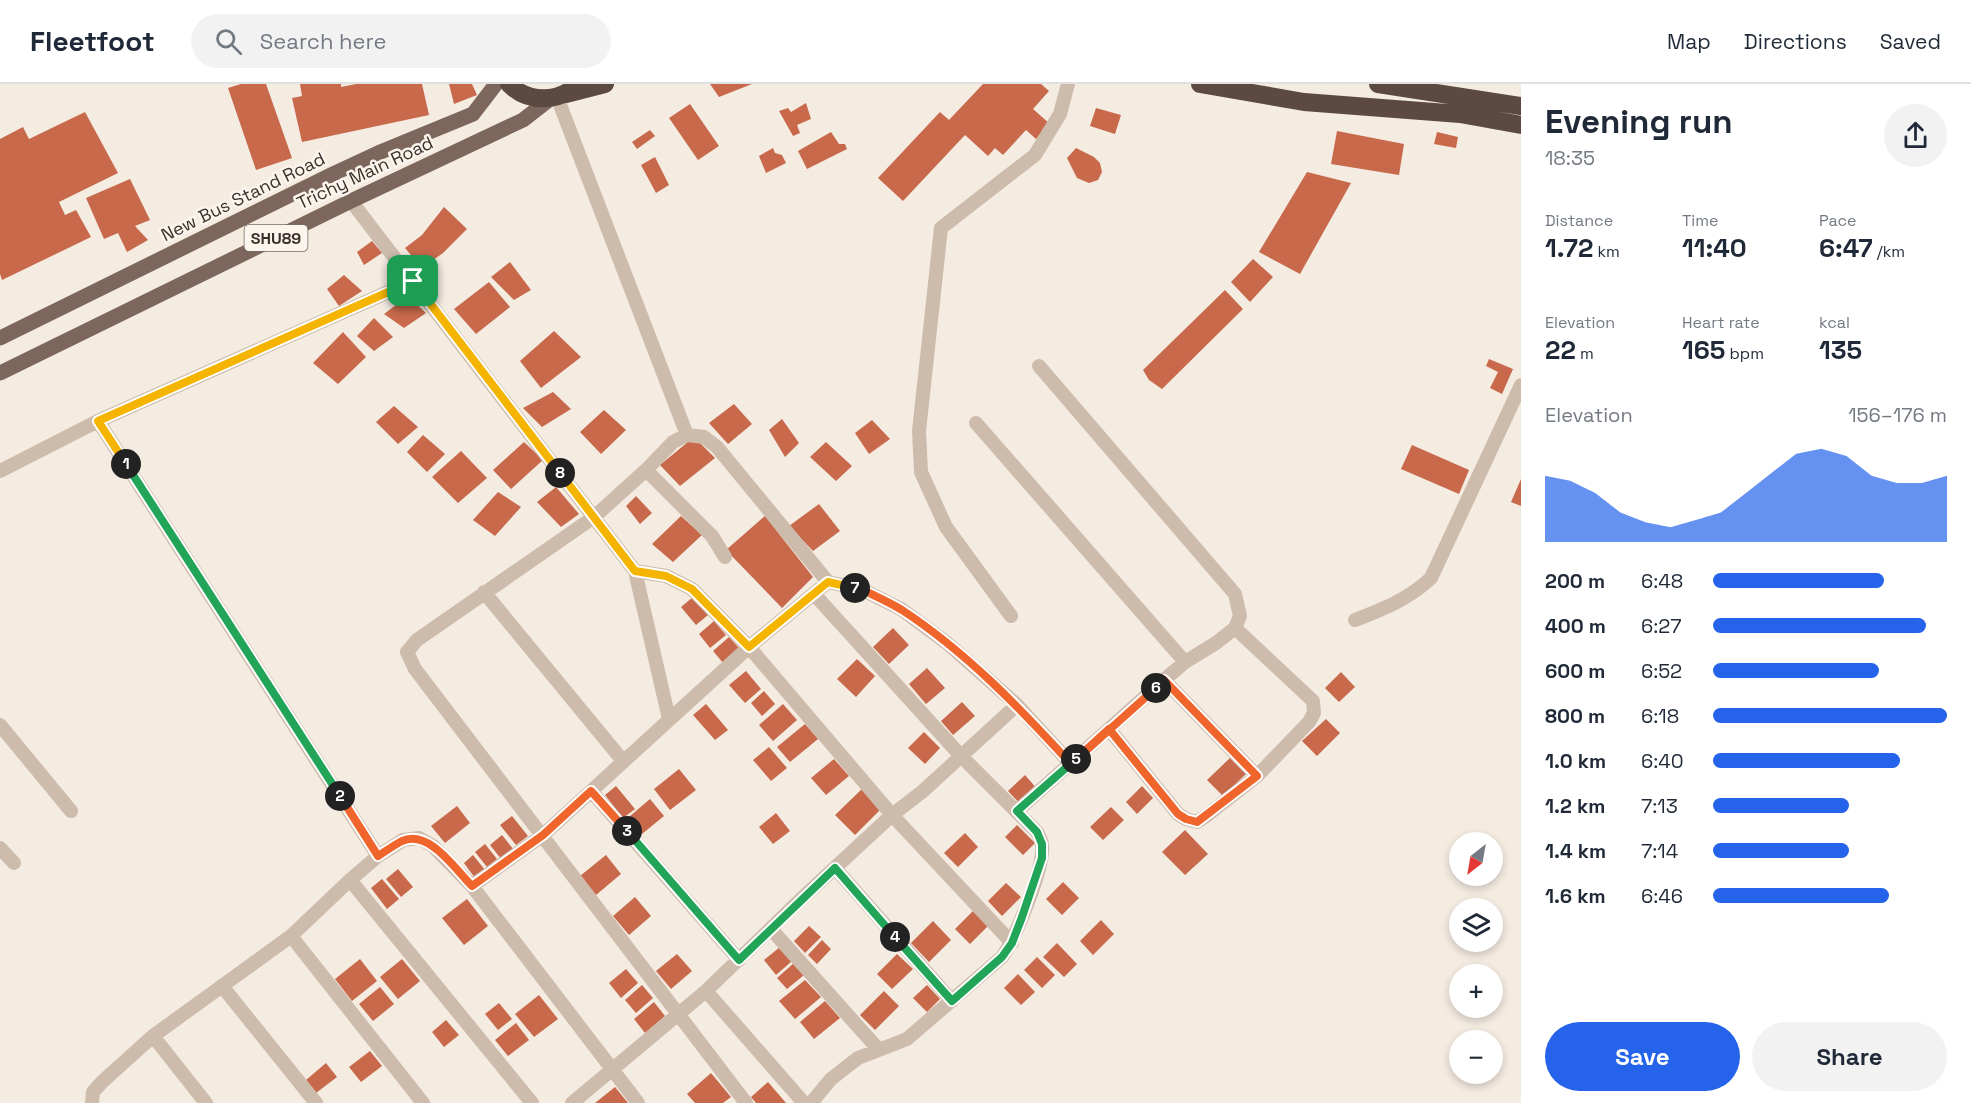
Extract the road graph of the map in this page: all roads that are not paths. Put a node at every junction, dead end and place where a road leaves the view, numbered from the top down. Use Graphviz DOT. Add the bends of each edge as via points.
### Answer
graph roads {
  1 [pos="496,84"];
  2 [pos="509,84"];
  3 [pos="578,84"];
  4 [pos="605,84"];
  5 [pos="1068,84"];
  6 [pos="1200,84"];
  7 [pos="1378,84"];
  8 [pos="557,97"];
  9 [pos="1521,106"];
  10 [pos="1521,125"];
  11 [pos="351,201"];
  12 [pos="413,281"];
  13 [pos="0,338"];
  14 [pos="1039,366"];
  15 [pos="0,374"];
  16 [pos="1521,385"];
  17 [pos="98,421"];
  18 [pos="976,423"];
  19 [pos="687,435"];
  20 [pos="646,470"];
  21 [pos="0,471"];
  22 [pos="594,517"];
  23 [pos="725,556"];
  24 [pos="635,571"];
  25 [pos="828,582"];
  26 [pos="484,592"];
  27 [pos="814,594"];
  28 [pos="1011,616"];
  29 [pos="1354,620"];
  30 [pos="1235,628"];
  31 [pos="749,647"];
  32 [pos="1185,662"];
  33 [pos="1164,680"];
  34 [pos="1017,705"];
  35 [pos="669,719"];
  36 [pos="0,725"];
  37 [pos="1109,729"];
  38 [pos="961,756"];
  39 [pos="624,761"];
  40 [pos="1071,764"];
  41 [pos="1257,776"];
  42 [pos="591,791"];
  43 [pos="71,811"];
  44 [pos="1017,811"];
  45 [pos="892,815"];
  46 [pos="543,835"];
  47 [pos="0,848"];
  48 [pos="378,856"];
  49 [pos="14,862"];
  50 [pos="835,868"];
  51 [pos="350,880"];
  52 [pos="472,886"];
  53 [pos="771,929"];
  54 [pos="291,936"];
  55 [pos="1012,943"];
  56 [pos="739,960"];
  57 [pos="222,986"];
  58 [pos="706,991"];
  59 [pos="952,1001"];
  60 [pos="678,1015"];
  61 [pos="153,1036"];
  62 [pos="879,1050"];
  63 [pos="612,1071"];
  64 [pos="92,1103"];
  65 [pos="206,1103"];
  66 [pos="316,1103"];
  67 [pos="423,1103"];
  68 [pos="532,1103"];
  69 [pos="572,1103"];
  70 [pos="638,1103"];
  71 [pos="746,1103"];
  72 [pos="804,1103"];
  73 [pos="811,1103"];
  1 -- 13 [label="main road, New Bus Stand Road / SHU89" via="473,114 367,158"];
  2 -- 8 [label="highway" via="536,98"];
  3 -- 8 [label="highway"];
  4 -- 8 [label="highway"];
  5 -- 28 [label="street" via="1060,114 1035,155 941,228 921,407 921,472 945,527"];
  6 -- 10 [label="highway" via="1304,102 1460,114"];
  7 -- 9 [label="highway"];
  8 -- 11 [label="main road, Trichy Main Road / SHU89" via="524,120"];
  8 -- 19 [label="street"];
  11 -- 12 [label="street"];
  11 -- 15 [label="main road, Trichy Main Road / SHU89"];
  12 -- 17 [label="street"];
  12 -- 22 [label="street"];
  14 -- 30 [label="street" via="1235,594 1240,616"];
  16 -- 29 [label="street" via="1431,578 1394,604"];
  17 -- 21 [label="street"];
  17 -- 48 [label="street"];
  18 -- 32 [label="street"];
  19 -- 20 [label="street" via="673,442"];
  19 -- 25 [label="street" via="704,437 717,447"];
  20 -- 22 [label="street"];
  20 -- 23 [label="street" via="712,536"];
  22 -- 24 [label="street"];
  22 -- 26 [label="street"];
  24 -- 31 [label="street" via="666,576 692,589"];
  24 -- 35 [label="street"];
  25 -- 27 [label="street"];
  25 -- 34 [label="street" via="861,589 901,609 947,643"];
  26 -- 39 [label="street"];
  26 -- 46 [label="street" via="417,640 408,652 415,669"];
  27 -- 31 [label="street"];
  27 -- 38 [label="street"];
  30 -- 32 [label="street"];
  30 -- 41 [label="street" via="1313,702 1314,713 1309,722"];
  31 -- 35 [label="street"];
  31 -- 45 [label="street"];
  32 -- 33 [label="street"];
  33 -- 37 [label="street"];
  33 -- 41 [label="street"];
  34 -- 38 [label="street"];
  34 -- 40 [label="street"];
  35 -- 39 [label="street"];
  36 -- 43 [label="street"];
  37 -- 40 [label="street"];
  37 -- 41 [label="street" via="1186,819 1197,822"];
  38 -- 44 [label="street"];
  38 -- 45 [label="street"];
  39 -- 42 [label="street"];
  40 -- 44 [label="street"];
  42 -- 46 [label="street"];
  42 -- 56 [label="street"];
  44 -- 55 [label="street" via="1037,832 1042,858"];
  45 -- 50 [label="street"];
  45 -- 55 [label="street"];
  46 -- 52 [label="street"];
  46 -- 60 [label="street"];
  47 -- 49 [label="street"];
  48 -- 51 [label="street"];
  48 -- 52 [label="street" via="403,840 419,838 433,846"];
  50 -- 53 [label="street"];
  50 -- 59 [label="street"];
  51 -- 54 [label="street"];
  51 -- 68 [label="street"];
  52 -- 63 [label="street"];
  53 -- 56 [label="street"];
  53 -- 62 [label="street"];
  54 -- 57 [label="street"];
  54 -- 67 [label="street"];
  55 -- 59 [label="street" via="1002,957"];
  56 -- 58 [label="street"];
  57 -- 61 [label="street"];
  57 -- 66 [label="street"];
  58 -- 60 [label="street"];
  58 -- 72 [label="street"];
  59 -- 62 [label="street" via="907,1039"];
  60 -- 63 [label="street"];
  60 -- 71 [label="street"];
  61 -- 64 [label="street" via="102,1082 93,1092"];
  61 -- 65 [label="street"];
  62 -- 73 [label="street" via="858,1058 831,1079"];
  63 -- 69 [label="street"];
  63 -- 70 [label="street"];
}
